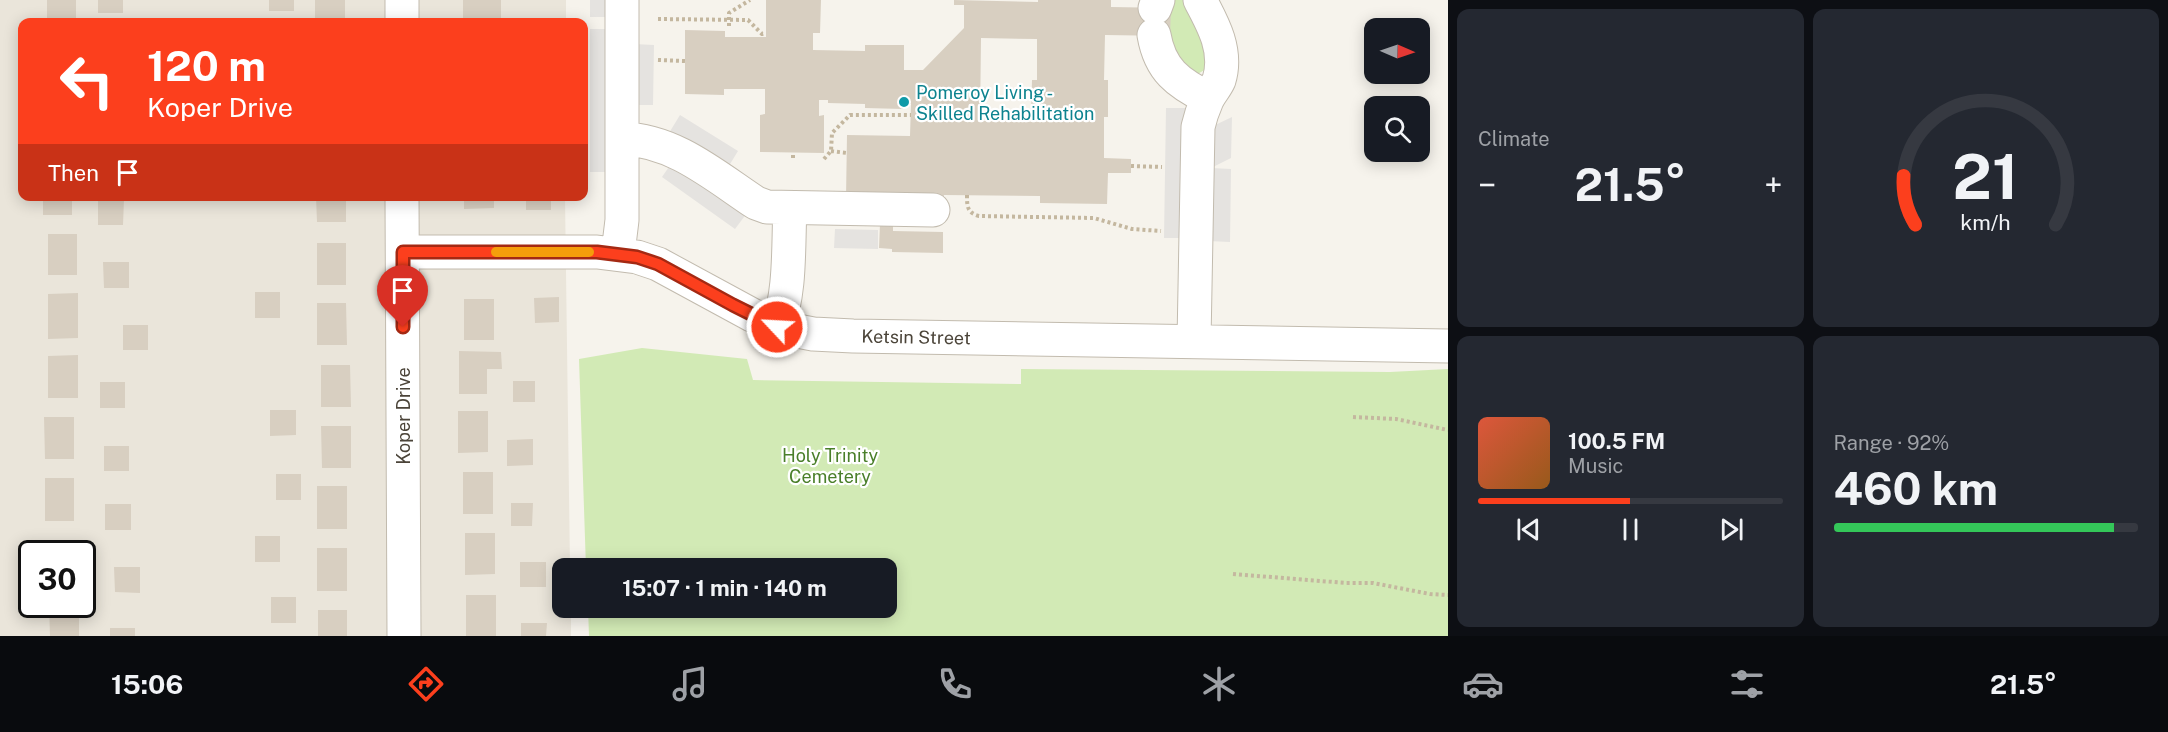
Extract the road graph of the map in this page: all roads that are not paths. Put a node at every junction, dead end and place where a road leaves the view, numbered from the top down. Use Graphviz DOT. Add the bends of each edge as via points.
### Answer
graph roads {
  1 [pos="402,0"];
  2 [pos="622,0"];
  3 [pos="1200,0"];
  4 [pos="1156,14"];
  5 [pos="402,18"];
  6 [pos="1208,98"];
  7 [pos="623,139"];
  8 [pos="402,201"];
  9 [pos="790,208"];
  10 [pos="933,210"];
  11 [pos="403,252"];
  12 [pos="618,253"];
  13 [pos="777,327"];
  14 [pos="1194,341"];
  15 [pos="1448,346"];
  16 [pos="404,636"];
  1 -- 5 [label="street"];
  2 -- 7 [label="street"];
  3 -- 6 [label="street" via="1221,51 1219,79"];
  4 -- 6 [label="street" via="1158,50 1170,73 1178,82"];
  6 -- 14 [label="street" via="1198,127"];
  7 -- 9 [label="street" via="647,141 674,150 756,203"];
  7 -- 12 [label="street"];
  8 -- 11 [label="street, Koper Drive"];
  9 -- 10 [label="street"];
  9 -- 13 [label="street" via="785,298"];
  11 -- 12 [label="street, Ketsin Street"];
  11 -- 16 [label="street, Koper Drive"];
  12 -- 13 [label="street, Ketsin Street" via="658,264"];
  13 -- 14 [label="street, Ketsin Street" via="853,336"];
  14 -- 15 [label="street, Ketsin Street"];
}
